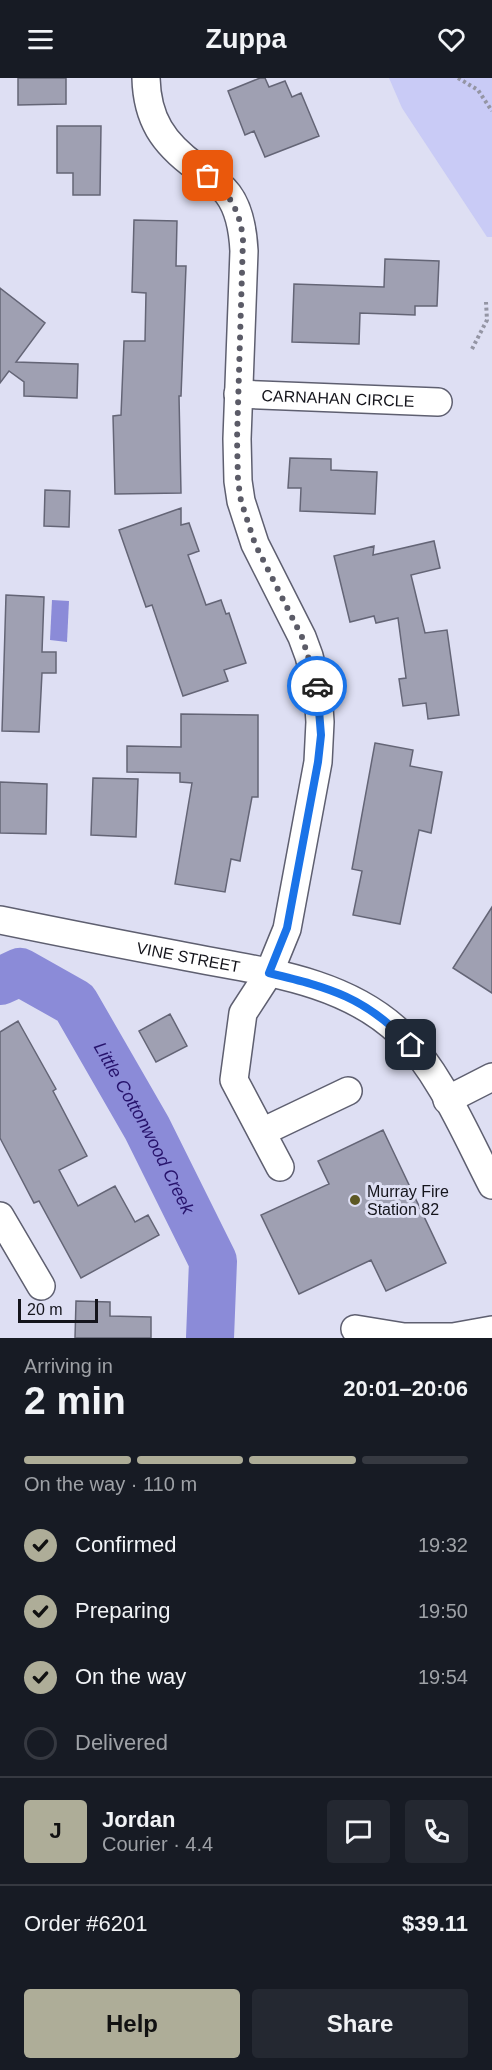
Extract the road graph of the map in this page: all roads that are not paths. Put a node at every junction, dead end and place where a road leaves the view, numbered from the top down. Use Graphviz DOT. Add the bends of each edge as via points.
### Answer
graph roads {
  1 [pos="146,78"];
  2 [pos="238,394"];
  3 [pos="438,402"];
  4 [pos="0,920"];
  5 [pos="269,973"];
  6 [pos="492,1077"];
  7 [pos="348,1091"];
  8 [pos="447,1100"];
  9 [pos="262,1132"];
  10 [pos="280,1167"];
  11 [pos="492,1185"];
  12 [pos="3,1229"];
  13 [pos="41,1286"];
  14 [pos="355,1329"];
  15 [pos="492,1329"];
  1 -- 2 [label="street" via="156,126 183,158 228,194 242,228"];
  2 -- 3 [label="street, CARNAHAN CIRCLE"];
  2 -- 5 [label="street" via="241,501 255,544 309,656 320,722 318,762 287,928"];
  4 -- 5 [label="street, VINE STREET"];
  5 -- 8 [label="street, VINE STREET" via="332,989 374,1012 422,1058"];
  5 -- 9 [label="street" via="243,1013 234,1080"];
  6 -- 8 [label="street"];
  7 -- 9 [label="street"];
  8 -- 11 [label="street, VINE STREET"];
  9 -- 10 [label="street"];
  12 -- 13 [label="street"];
  14 -- 15 [label="street" via="404,1337 453,1337"];
}
